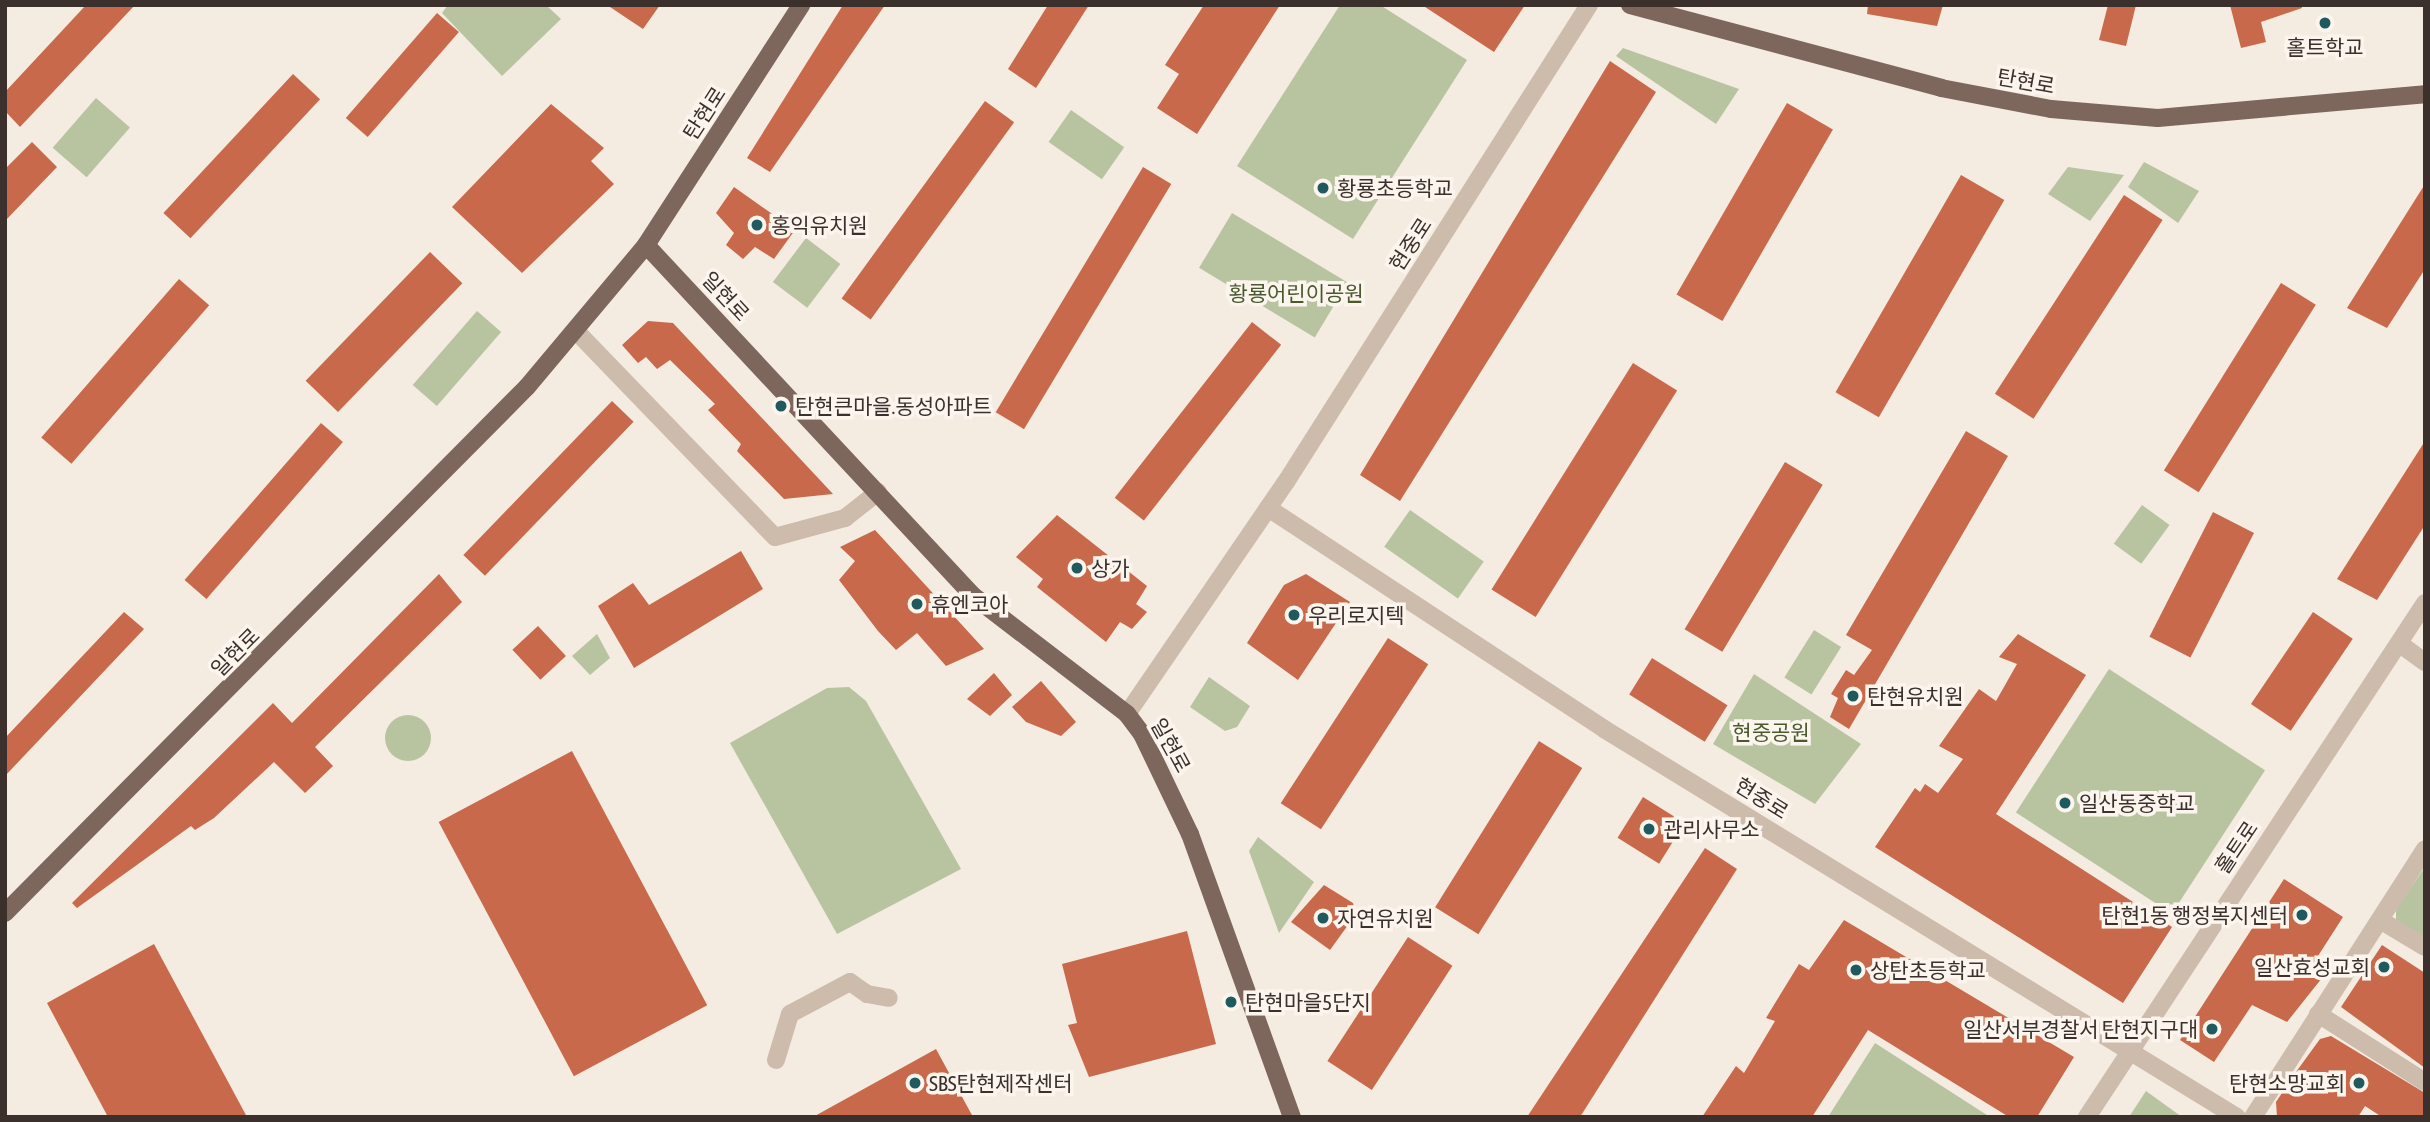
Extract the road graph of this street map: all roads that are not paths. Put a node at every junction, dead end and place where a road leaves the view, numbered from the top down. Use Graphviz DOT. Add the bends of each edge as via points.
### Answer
graph roads {
  1 [pos="801,5"];
  2 [pos="1589,5"];
  3 [pos="1630,5"];
  4 [pos="2425,94"];
  5 [pos="646,245"];
  6 [pos="576,331"];
  7 [pos="878,492"];
  8 [pos="1268,508"];
  9 [pos="2425,603"];
  10 [pos="2400,644"];
  11 [pos="2425,663"];
  12 [pos="1127,715"];
  13 [pos="2425,849"];
  14 [pos="5,913"];
  15 [pos="2380,919"];
  16 [pos="2425,947"];
  17 [pos="889,998"];
  18 [pos="2318,1014"];
  19 [pos="2130,1047"];
  20 [pos="776,1060"];
  21 [pos="2425,1082"];
  22 [pos="1293,1117"];
  23 [pos="2087,1117"];
  24 [pos="2237,1117"];
  25 [pos="2253,1117"];
  1 -- 5 [label="main road, 탄현로"];
  2 -- 8 [label="street, 현중로"];
  3 -- 4 [label="main road, 탄현로" via="1941,88 2051,109 2158,118"];
  5 -- 6 [label="main road, 일현로"];
  5 -- 7 [label="main road, 일현로"];
  6 -- 7 [label="street" via="775,537 845,518"];
  6 -- 14 [label="main road, 일현로" via="493,426"];
  7 -- 12 [label="main road, 일현로" via="972,595"];
  8 -- 12 [label="street, 현중로"];
  8 -- 19 [label="street, 현중로" via="1604,729"];
  9 -- 10 [label="street, 홀트로"];
  10 -- 11 [label="street"];
  10 -- 19 [label="street, 홀트로"];
  12 -- 22 [label="main road, 일현로" via="1190,834"];
  13 -- 15 [label="street"];
  15 -- 16 [label="street"];
  15 -- 18 [label="street"];
  17 -- 20 [label="street" via="867,994 850,982 790,1014"];
  18 -- 21 [label="street"];
  18 -- 25 [label="street"];
  19 -- 23 [label="street, 홀트로"];
  19 -- 24 [label="street, 현중로"];
}
